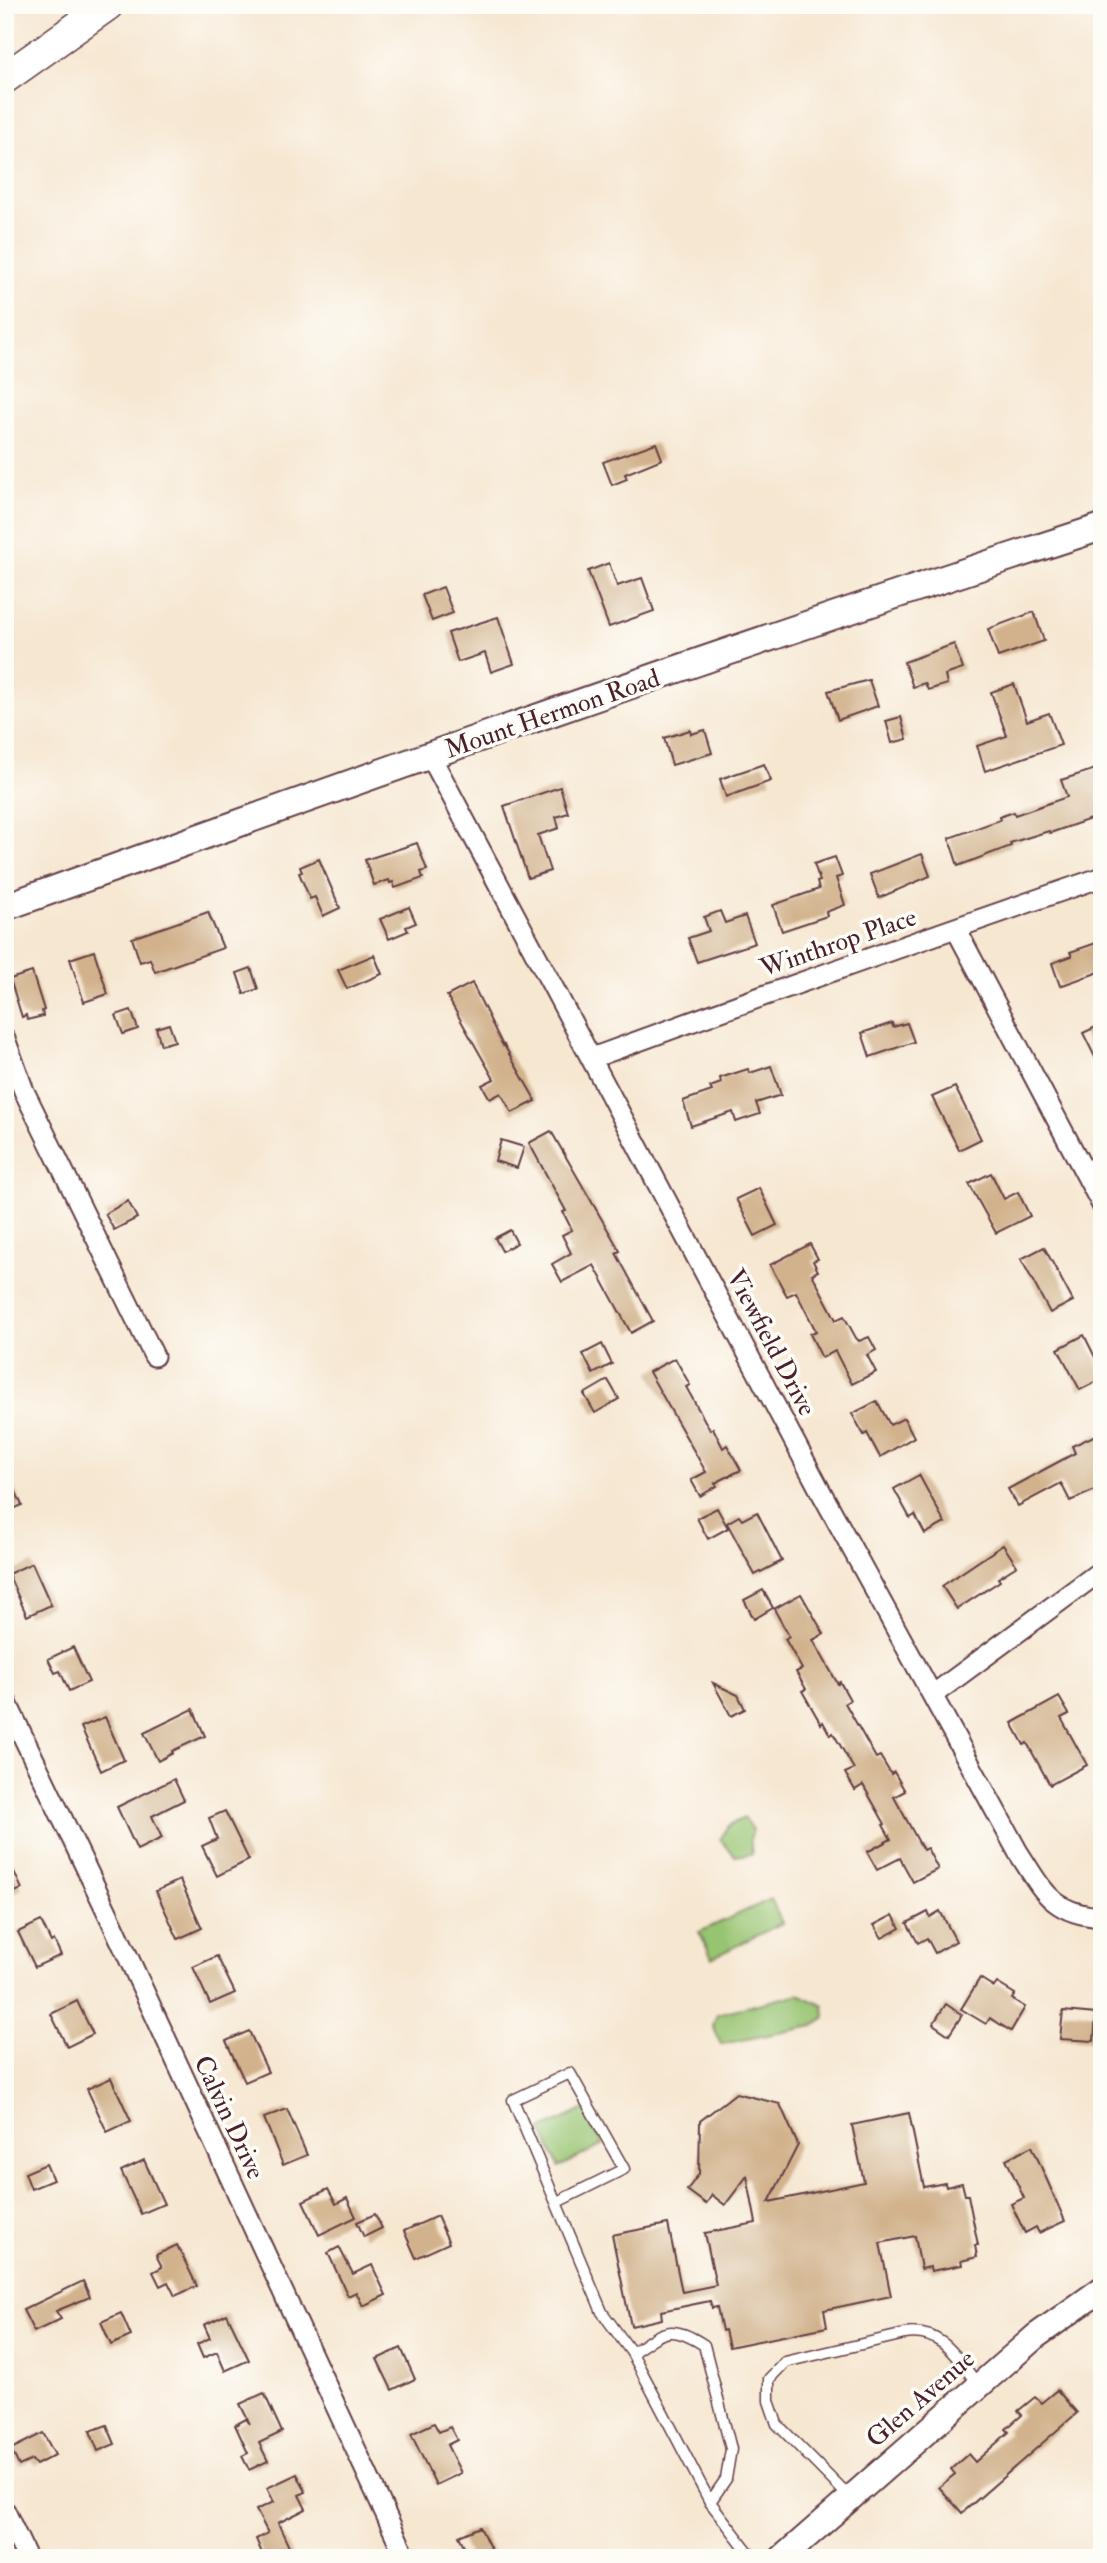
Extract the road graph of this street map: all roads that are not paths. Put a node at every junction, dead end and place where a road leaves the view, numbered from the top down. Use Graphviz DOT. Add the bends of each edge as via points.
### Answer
graph roads {
  1 [pos="108,5"];
  2 [pos="5,78"];
  3 [pos="1102,527"];
  4 [pos="430,755"];
  5 [pos="1102,877"];
  6 [pos="5,907"];
  7 [pos="956,929"];
  8 [pos="5,1040"];
  9 [pos="592,1058"];
  10 [pos="1102,1205"];
  11 [pos="154,1356"];
  12 [pos="1102,1570"];
  13 [pos="933,1694"];
  14 [pos="5,1699"];
  15 [pos="1102,1917"];
  16 [pos="557,2202"];
  17 [pos="1102,2289"];
  18 [pos="632,2353"];
  19 [pos="979,2386"];
  20 [pos="850,2499"];
  21 [pos="710,2502"];
  22 [pos="5,2511"];
  23 [pos="27,2558"];
  24 [pos="406,2558"];
  25 [pos="753,2558"];
  26 [pos="782,2558"];
  1 -- 2 [label="main road"];
  3 -- 4 [label="main road, Mount Hermon Road"];
  4 -- 6 [label="main road, Mount Hermon Road"];
  4 -- 9 [label="street, Viewfield Drive"];
  5 -- 7 [label="street, Winthrop Place"];
  7 -- 9 [label="street, Winthrop Place"];
  7 -- 10 [label="street"];
  8 -- 11 [label="street" via="24,1091"];
  9 -- 13 [label="street, Viewfield Drive"];
  12 -- 13 [label="street"];
  13 -- 15 [label="street, Viewfield Drive" via="1018,1852 1050,1900 1070,1912"];
  14 -- 24 [label="street, Calvin Drive"];
  16 -- 16 [label="lane" via="513,2100 570,2073 624,2169"];
  16 -- 18 [label="lane" via="602,2312"];
  17 -- 19 [label="street, Glen Avenue" via="1036,2336"];
  18 -- 21 [label="lane"];
  18 -- 21 [label="lane" via="660,2333 682,2332 704,2345 731,2449 726,2479"];
  19 -- 20 [label="street, Glen Avenue"];
  19 -- 20 [label="lane" via="938,2338 923,2332 785,2362 769,2379 769,2401 777,2424"];
  20 -- 26 [label="street, Glen Avenue"];
  21 -- 25 [label="lane"];
  22 -- 23 [label="street"];
}
